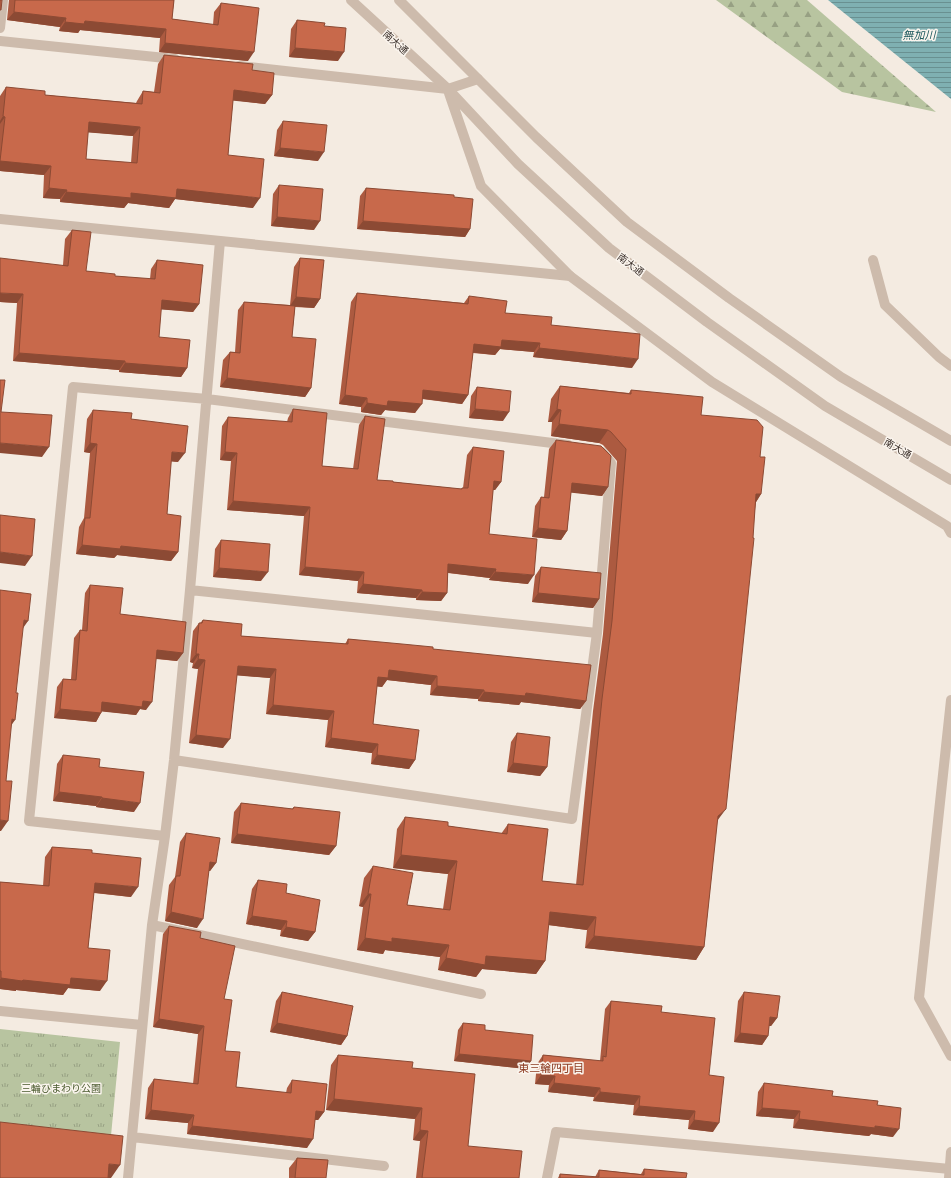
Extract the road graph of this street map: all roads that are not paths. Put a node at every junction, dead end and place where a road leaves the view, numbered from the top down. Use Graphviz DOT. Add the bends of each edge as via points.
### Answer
graph roads {
  1 [pos="3,0"];
  2 [pos="351,0"];
  3 [pos="399,0"];
  4 [pos="0,28"];
  5 [pos="0,41"];
  6 [pos="181,60"];
  7 [pos="228,65"];
  8 [pos="478,79"];
  9 [pos="448,89"];
  10 [pos="0,219"];
  11 [pos="220,241"];
  12 [pos="873,260"];
  13 [pos="570,276"];
  14 [pos="951,366"];
  15 [pos="206,399"];
  16 [pos="951,441"];
  17 [pos="575,446"];
  18 [pos="590,448"];
  19 [pos="951,480"];
  20 [pos="951,532"];
  21 [pos="190,590"];
  22 [pos="597,634"];
  23 [pos="951,700"];
  24 [pos="174,760"];
  25 [pos="165,836"];
  26 [pos="152,925"];
  27 [pos="481,994"];
  28 [pos="0,1011"];
  29 [pos="142,1024"];
  30 [pos="951,1056"];
  31 [pos="132,1137"];
  32 [pos="951,1152"];
  33 [pos="384,1166"];
  34 [pos="950,1172"];
  35 [pos="128,1178"];
  36 [pos="547,1178"];
  1 -- 4 [label="street"];
  2 -- 9 [label="street, 南大通"];
  3 -- 8 [label="street"];
  5 -- 6 [label="street"];
  7 -- 9 [label="street"];
  8 -- 9 [label="street"];
  8 -- 16 [label="street" via="627,222 841,377"];
  9 -- 13 [label="street" via="481,186"];
  9 -- 19 [label="street, 南大通" via="518,164 609,248 825,406"];
  10 -- 11 [label="street"];
  11 -- 13 [label="street"];
  11 -- 15 [label="street"];
  12 -- 14 [label="street" via="885,305"];
  13 -- 20 [label="street" via="712,382 947,526"];
  15 -- 17 [label="street"];
  15 -- 21 [label="street"];
  15 -- 25 [label="street" via="73,387 29,822"];
  18 -- 22 [label="street" via="598,448 611,463"];
  21 -- 22 [label="street"];
  21 -- 24 [label="street"];
  22 -- 24 [label="street" via="572,819"];
  23 -- 30 [label="street" via="919,998"];
  24 -- 25 [label="street"];
  25 -- 26 [label="street"];
  26 -- 27 [label="street"];
  26 -- 29 [label="street"];
  28 -- 29 [label="street"];
  29 -- 31 [label="street"];
  31 -- 33 [label="street"];
  31 -- 35 [label="street"];
  32 -- 34 [label="street"];
  34 -- 36 [label="street" via="556,1132"];
}
